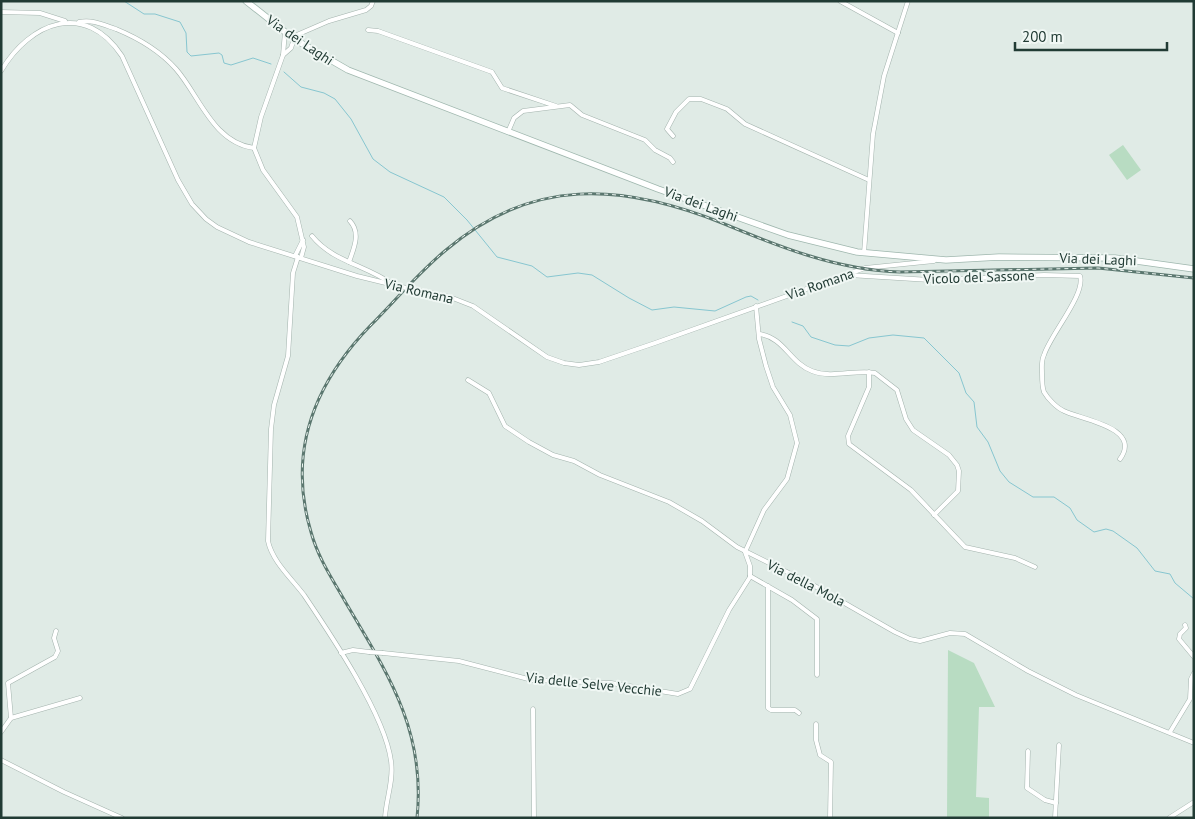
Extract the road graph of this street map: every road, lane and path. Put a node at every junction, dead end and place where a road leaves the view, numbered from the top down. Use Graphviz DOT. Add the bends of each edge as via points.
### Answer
graph roads {
  1 [pos="246,1"];
  2 [pos="373,1"];
  3 [pos="840,1"];
  4 [pos="908,1"];
  5 [pos="1,12"];
  6 [pos="67,22"];
  7 [pos="78,23"];
  8 [pos="368,30"];
  9 [pos="285,32"];
  10 [pos="898,33"];
  11 [pos="292,38"];
  12 [pos="284,41"];
  13 [pos="302,44"];
  14 [pos="291,48"];
  15 [pos="283,55"];
  16 [pos="1,71"];
  17 [pos="556,106"];
  18 [pos="508,132"];
  19 [pos="674,136"];
  20 [pos="254,148"];
  21 [pos="673,162"];
  22 [pos="869,180"];
  23 [pos="350,221"];
  24 [pos="312,236"];
  25 [pos="303,240"];
  26 [pos="864,253"];
  27 [pos="298,257"];
  28 [pos="946,260"];
  29 [pos="349,262"];
  30 [pos="1194,269"];
  31 [pos="847,275"];
  32 [pos="394,285"];
  33 [pos="756,306"];
  34 [pos="758,334"];
  35 [pos="869,372"];
  36 [pos="468,380"];
  37 [pos="1120,459"];
  38 [pos="934,515"];
  39 [pos="745,551"];
  40 [pos="1036,568"];
  41 [pos="750,576"];
  42 [pos="768,586"];
  43 [pos="1186,625"];
  44 [pos="56,631"];
  45 [pos="340,653"];
  46 [pos="1194,657"];
  47 [pos="1194,673"];
  48 [pos="816,675"];
  49 [pos="80,698"];
  50 [pos="533,709"];
  51 [pos="799,713"];
  52 [pos="11,718"];
  53 [pos="816,724"];
  54 [pos="1,732"];
  55 [pos="1170,732"];
  56 [pos="1194,743"];
  57 [pos="1059,744"];
  58 [pos="1028,751"];
  59 [pos="1,760"];
  60 [pos="1194,802"];
  61 [pos="1056,803"];
  62 [pos="384,816"];
  63 [pos="122,818"];
  64 [pos="534,818"];
  65 [pos="830,818"];
  66 [pos="1055,818"];
  67 [pos="1169,818"];
  1 -- 9 [label="main road, Via dei Laghi"];
  2 -- 11 [label="street" via="366,10"];
  3 -- 10 [label="street"];
  4 -- 10 [label="street"];
  5 -- 6 [label="street" via="40,13"];
  6 -- 7 [label="street, Via Romana"];
  6 -- 16 [label="street, Via Romana" via="58,23 25,41"];
  7 -- 20 [label="street" via="90,21 110,27 157,52 176,69 214,123 238,143"];
  7 -- 27 [label="street, Via Romana" via="101,34 120,52 178,180 198,211 230,234"];
  8 -- 17 [label="street" via="492,72 502,88"];
  9 -- 11 [label="main road, Via dei Laghi"];
  9 -- 12 [label="street"];
  10 -- 22 [label="street" via="880,96"];
  11 -- 12 [label="street"];
  11 -- 13 [label="main road, Via dei Laghi"];
  11 -- 14 [label="street"];
  12 -- 15 [label="street"];
  13 -- 14 [label="street"];
  13 -- 18 [label="main road, Via dei Laghi" via="356,74"];
  14 -- 15 [label="street"];
  15 -- 20 [label="street" via="259,122"];
  17 -- 18 [label="street" via="523,111 514,118"];
  17 -- 21 [label="street" via="570,106 582,115 644,140"];
  18 -- 26 [label="main road, Via dei Laghi" via="765,228"];
  19 -- 22 [label="street" via="667,129 676,112 689,99 701,99 729,109 745,124"];
  20 -- 25 [label="street" via="264,170 296,214"];
  22 -- 26 [label="street"];
  23 -- 29 [label="street" via="356,237"];
  24 -- 29 [label="street" via="324,250"];
  25 -- 27 [label="street"];
  25 -- 27 [label="street" via="304,248"];
  26 -- 28 [label="main road, Via dei Laghi"];
  27 -- 32 [label="street, Via Romana"];
  27 -- 45 [label="street" via="293,273 288,356 272,422 268,537 272,555 301,591"];
  28 -- 30 [label="main road, Via dei Laghi" via="1115,258"];
  28 -- 31 [label="street, Via Romana" via="878,266"];
  29 -- 32 [label="street"];
  31 -- 33 [label="street, Via Romana"];
  31 -- 37 [label="street, Vicolo del Sassone" via="930,280 1080,276 1076,296 1042,358 1043,388 1062,410 1102,423 1119,434 1124,444"];
  32 -- 33 [label="street, Via Romana, bridge" via="450,297 473,306 545,355 572,365 605,360"];
  33 -- 34 [label="street"];
  34 -- 35 [label="street" via="777,340 813,372"];
  34 -- 39 [label="street" via="772,385 787,408 797,443 786,479 764,510"];
  35 -- 38 [label="street" via="869,387 848,442 906,486"];
  35 -- 38 [label="street" via="884,378 897,390 913,430 957,465 958,491"];
  36 -- 39 [label="street, Via della Mola" via="489,393 506,427 529,442 600,475 657,496 702,521"];
  38 -- 40 [label="street" via="966,548 1015,558"];
  39 -- 41 [label="street"];
  39 -- 55 [label="street, Via della Mola" via="908,638 923,641 950,633 964,634 1076,695"];
  41 -- 42 [label="street"];
  41 -- 45 [label="street, Via delle Selve Vecchie, bridge" via="694,684 682,693 605,682 532,680 459,661 353,650"];
  42 -- 48 [label="street" via="817,619"];
  42 -- 51 [label="street" via="768,708"];
  43 -- 46 [label="street" via="1179,639"];
  44 -- 52 [label="street" via="54,638 58,651 55,657 8,683"];
  45 -- 62 [label="street" via="371,705 389,749 392,777"];
  47 -- 55 [label="street" via="1190,699"];
  49 -- 52 [label="street"];
  50 -- 64 [label="street"];
  52 -- 54 [label="street"];
  53 -- 65 [label="street" via="820,755 831,762"];
  55 -- 56 [label="street, Via della Mola"];
  57 -- 61 [label="street"];
  58 -- 61 [label="street" via="1027,788"];
  59 -- 63 [label="street"];
  60 -- 67 [label="street"];
  61 -- 66 [label="street"];
}
